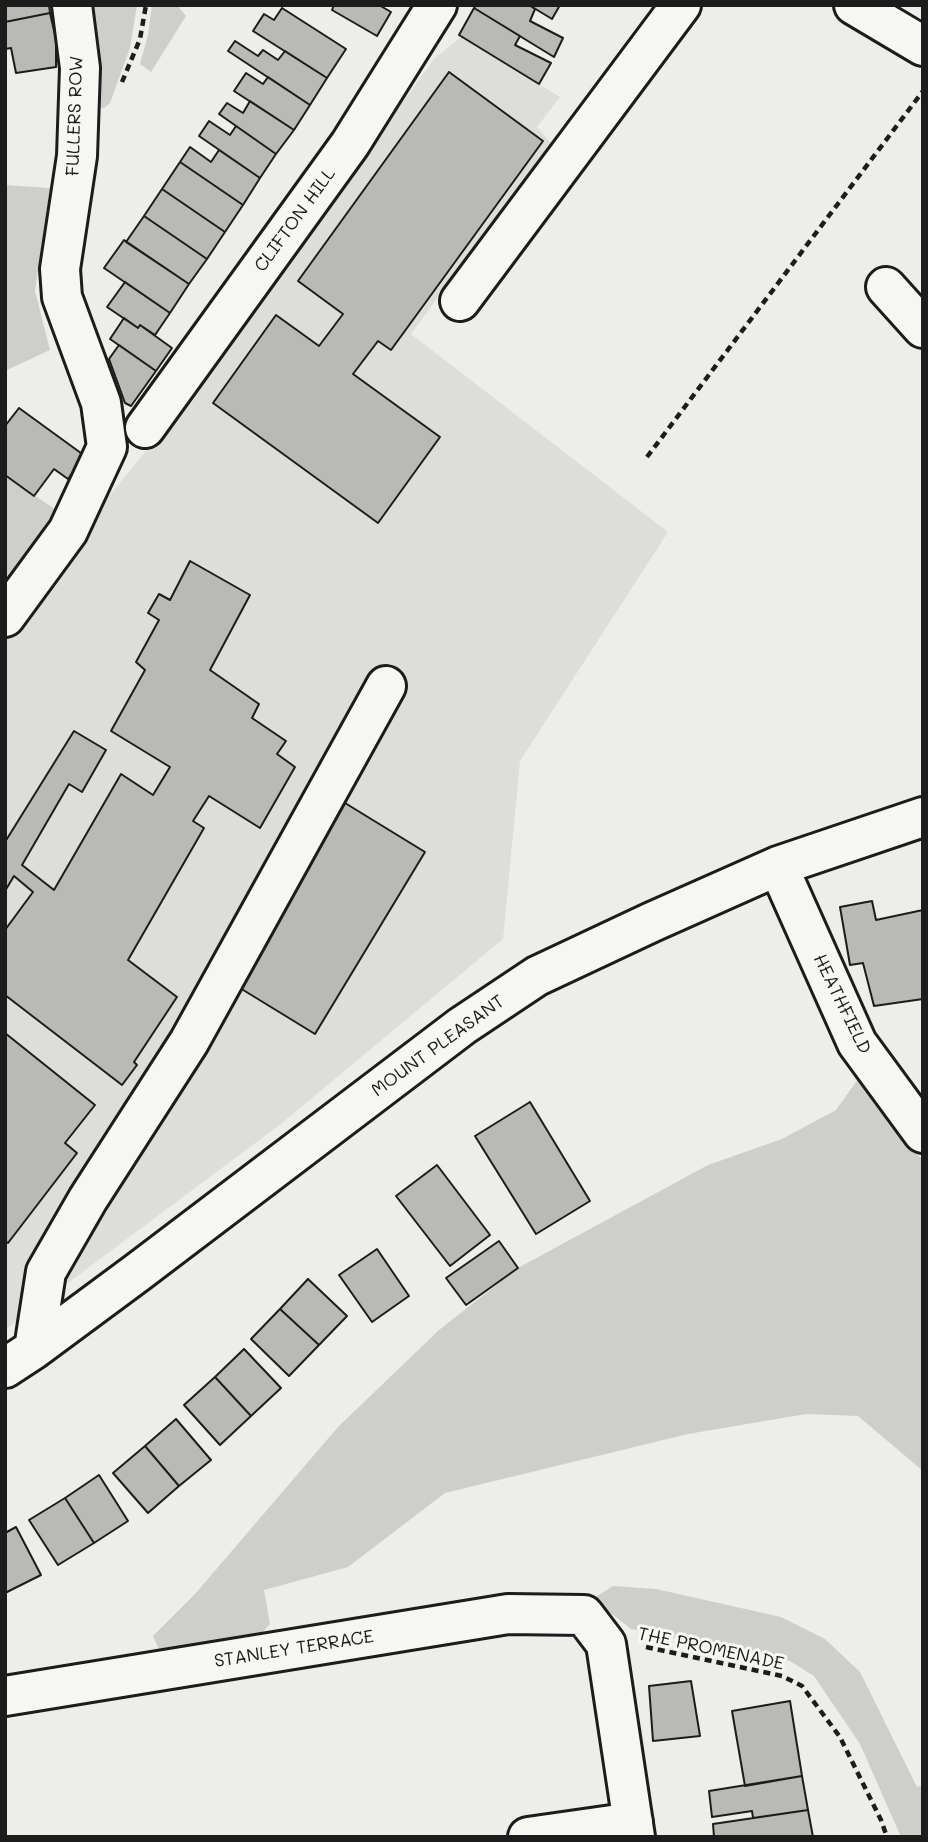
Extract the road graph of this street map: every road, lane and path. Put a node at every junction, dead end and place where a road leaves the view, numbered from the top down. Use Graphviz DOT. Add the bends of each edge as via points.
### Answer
graph roads {
  1 [pos="72,5"];
  2 [pos="438,5"];
  3 [pos="681,5"];
  4 [pos="854,5"];
  5 [pos="923,46"];
  6 [pos="923,91"];
  7 [pos="460,301"];
  8 [pos="145,428"];
  9 [pos="648,457"];
  10 [pos="5,617"];
  11 [pos="386,686"];
  12 [pos="923,817"];
  13 [pos="778,866"];
  14 [pos="923,1133"];
  15 [pos="20,1358"];
  16 [pos="595,1629"];
  17 [pos="5,1696"];
  18 [pos="634,1830"];
  19 [pos="528,1837"];
  20 [pos="887,1837"];
  1 -- 10 [label="street, FULLERS ROW" via="80,68 77,156 60,269 62,297 102,403 107,447 68,531"];
  2 -- 8 [label="street, CLIFTON HILL" via="350,144"];
  3 -- 7 [label="street"];
  4 -- 5 [label="street"];
  6 -- 9 [label="path"];
  11 -- 15 [label="street" via="189,1042 46,1272"];
  12 -- 13 [label="street, MOUNT PLEASANT"];
  13 -- 14 [label="street, HEATHFIELD" via="857,1043"];
  13 -- 15 [label="street, MOUNT PLEASANT" via="537,976 461,1026"];
  16 -- 17 [label="street, STANLEY TERRACE" via="508,1614"];
  16 -- 18 [label="street"];
  16 -- 20 [label="path, THE PROMENADE" via="642,1646 782,1676 802,1686 840,1737"];
  18 -- 19 [label="street"];
}
